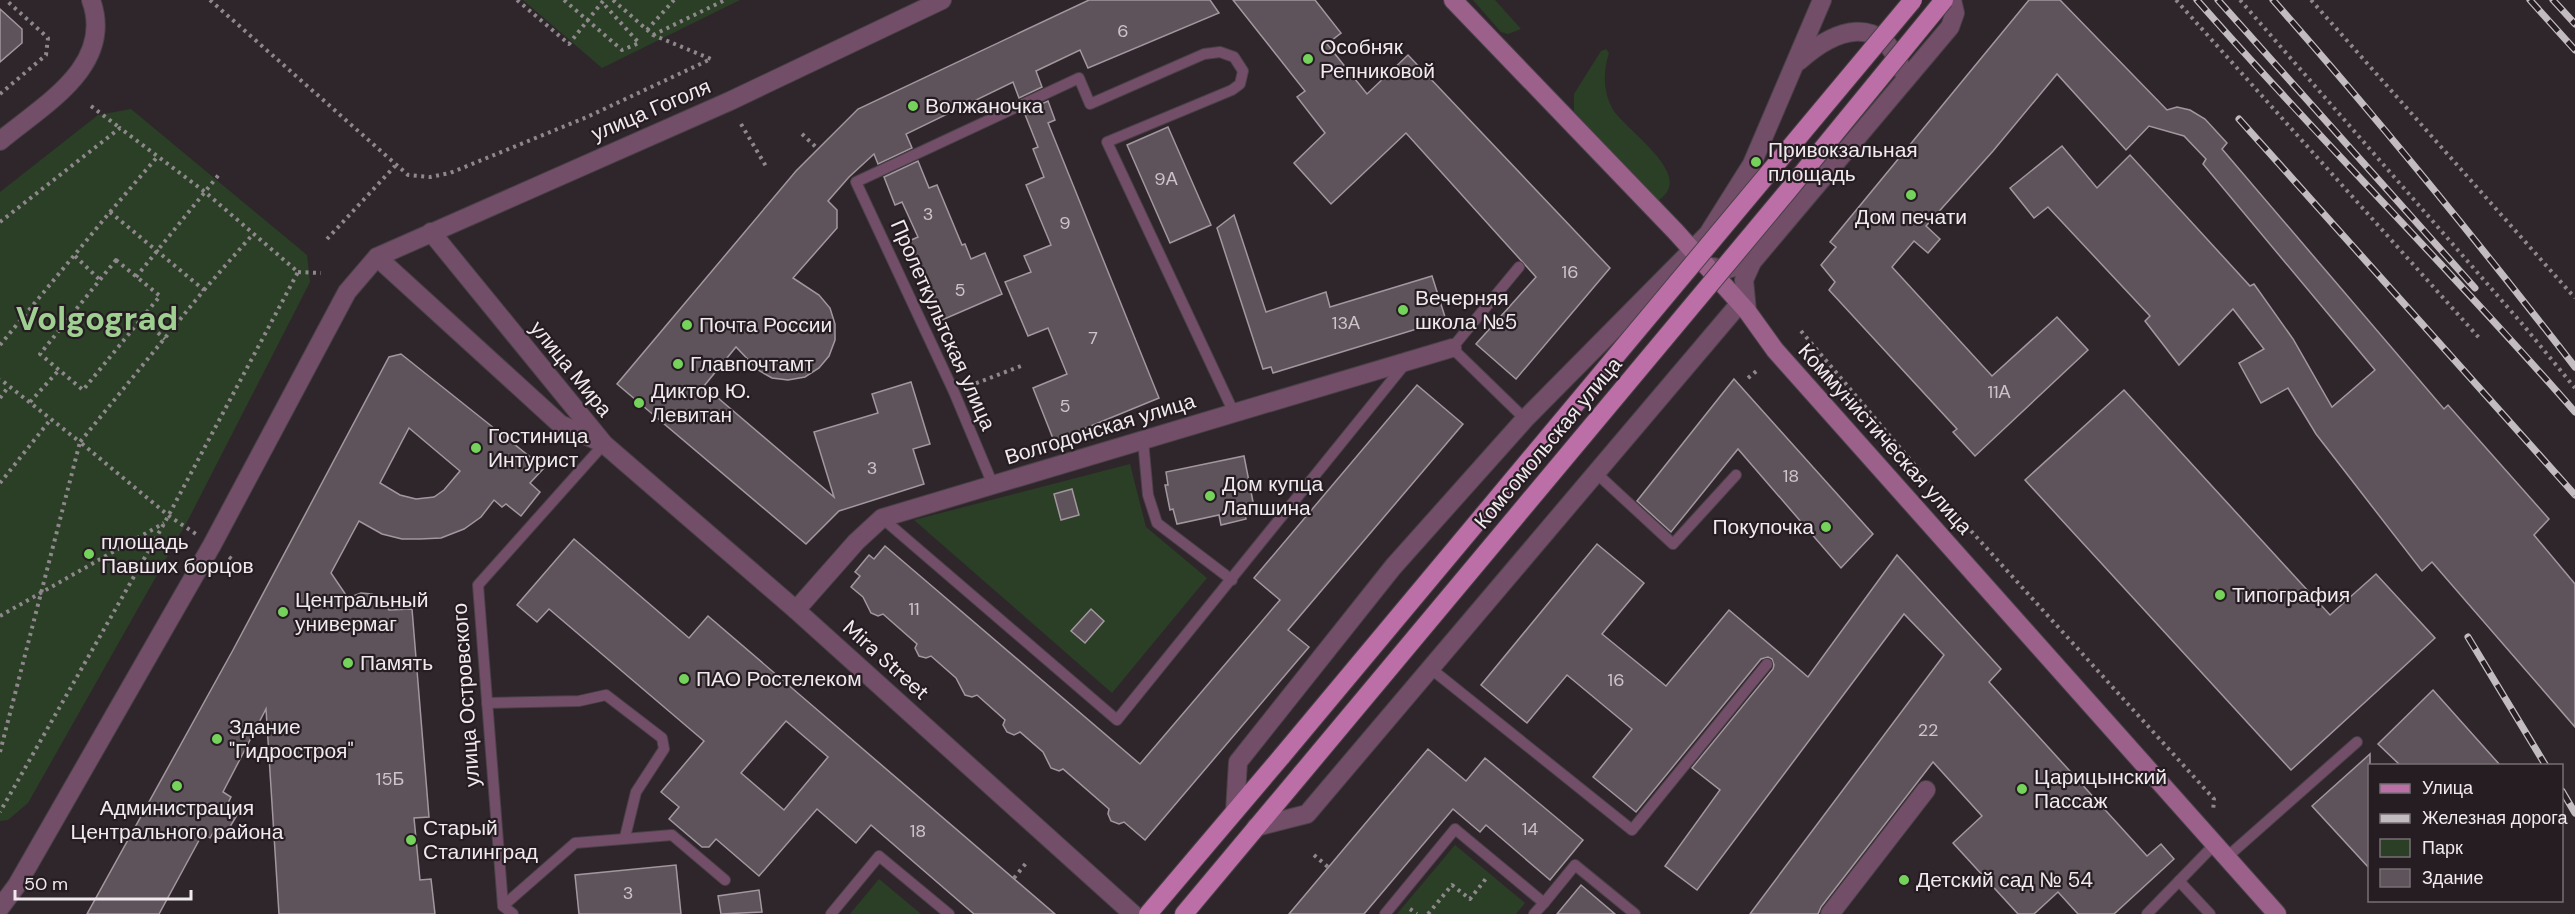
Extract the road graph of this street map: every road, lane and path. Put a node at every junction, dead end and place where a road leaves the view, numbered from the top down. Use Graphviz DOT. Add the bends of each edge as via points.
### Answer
graph roads {
  1 [pos="6,0"];
  2 [pos="91,0"];
  3 [pos="210,0"];
  4 [pos="517,0"];
  5 [pos="564,0"];
  6 [pos="613,0"];
  7 [pos="674,0"];
  8 [pos="711,0"];
  9 [pos="725,0"];
  10 [pos="942,0"];
  11 [pos="1453,0"];
  12 [pos="1822,0"];
  13 [pos="1913,0"];
  14 [pos="1944,0"];
  15 [pos="1952,0"];
  16 [pos="2176,0"];
  17 [pos="2240,0"];
  18 [pos="2311,0"];
  19 [pos="603,1"];
  20 [pos="716,4"];
  21 [pos="588,20"];
  22 [pos="647,30"];
  23 [pos="653,35"];
  24 [pos="1794,65"];
  25 [pos="1898,89"];
  26 [pos="0,94"];
  27 [pos="91,106"];
  28 [pos="741,124"];
  29 [pos="120,128"];
  30 [pos="802,134"];
  31 [pos="0,141"];
  32 [pos="818,149"];
  33 [pos="158,156"];
  34 [pos="395,166"];
  35 [pos="766,168"];
  36 [pos="221,172"];
  37 [pos="205,192"];
  38 [pos="110,212"];
  39 [pos="0,222"];
  40 [pos="431,232"];
  41 [pos="253,234"];
  42 [pos="327,239"];
  43 [pos="1692,250"];
  44 [pos="156,251"];
  45 [pos="75,256"];
  46 [pos="377,257"];
  47 [pos="1752,262"];
  48 [pos="1706,265"];
  49 [pos="1519,267"];
  50 [pos="298,272"];
  51 [pos="321,273"];
  52 [pos="136,277"];
  53 [pos="99,280"];
  54 [pos="204,290"];
  55 [pos="2575,298"];
  56 [pos="1743,307"];
  57 [pos="141,318"];
  58 [pos="1801,331"];
  59 [pos="165,339"];
  60 [pos="2481,340"];
  61 [pos="0,345"];
  62 [pos="1452,348"];
  63 [pos="1407,361"];
  64 [pos="1021,366"];
  65 [pos="1759,369"];
  66 [pos="59,370"];
  67 [pos="1748,378"];
  68 [pos="0,379"];
  69 [pos="9,386"];
  70 [pos="2575,388"];
  71 [pos="954,392"];
  72 [pos="0,398"];
  73 [pos="30,402"];
  74 [pos="1234,413"];
  75 [pos="51,419"];
  76 [pos="1525,419"];
  77 [pos="1143,440"];
  78 [pos="80,442"];
  79 [pos="604,444"];
  80 [pos="1595,472"];
  81 [pos="1736,475"];
  82 [pos="0,483"];
  83 [pos="993,485"];
  84 [pos="168,516"];
  85 [pos="882,518"];
  86 [pos="165,522"];
  87 [pos="212,545"];
  88 [pos="1232,580"];
  89 [pos="41,594"];
  90 [pos="796,610"];
  91 [pos="0,616"];
  92 [pos="1767,664"];
  93 [pos="1430,668"];
  94 [pos="486,703"];
  95 [pos="2356,742"];
  96 [pos="0,752"];
  97 [pos="1926,789"];
  98 [pos="1235,811"];
  99 [pos="0,812"];
  100 [pos="2212,817"];
  101 [pos="1256,827"];
  102 [pos="625,837"];
  103 [pos="2221,850"];
  104 [pos="1314,855"];
  105 [pos="1027,862"];
  106 [pos="1497,864"];
  107 [pos="1328,867"];
  108 [pos="1014,878"];
  109 [pos="725,880"];
  110 [pos="2179,881"];
  111 [pos="1544,903"];
  112 [pos="503,906"];
  113 [pos="0,908"];
  114 [pos="513,914"];
  115 [pos="831,914"];
  116 [pos="949,914"];
  117 [pos="1133,914"];
  118 [pos="1148,914"];
  119 [pos="1184,914"];
  120 [pos="1385,914"];
  121 [pos="1428,914"];
  122 [pos="1534,914"];
  123 [pos="1635,914"];
  124 [pos="1830,914"];
  125 [pos="2146,914"];
  126 [pos="2210,914"];
  127 [pos="2277,914"];
  1 -- 26 [label="path" via="48,38 46,55"];
  2 -- 31 [label="street" via="97,34 83,67"];
  3 -- 34 [label="path"];
  4 -- 21 [label="path" via="569,44"];
  5 -- 21 [label="path"];
  6 -- 22 [label="path"];
  7 -- 22 [label="path"];
  8 -- 20 [label="path"];
  9 -- 20 [label="path"];
  10 -- 40 [label="street, улица Гоголя" via="730,100"];
  11 -- 43 [label="main road, Коммунистическая улица"];
  12 -- 24 [label="street"];
  13 -- 98 [label="main road, Комсомольская улица, bridge"];
  14 -- 101 [label="main road, Комсомольская улица, bridge"];
  15 -- 25 [label="street" via="1955,13 1950,27"];
  16 -- 60 [label="path"];
  17 -- 70 [label="path"];
  18 -- 55 [label="path"];
  19 -- 21 [label="path"];
  19 -- 21 [label="path" via="639,42 622,50"];
  20 -- 23 [label="path"];
  22 -- 23 [label="path"];
  23 -- 34 [label="path" via="711,59 587,117 450,173 430,177 408,175"];
  24 -- 25 [label="street" via="1839,33 1872,34 1891,49 1902,69"];
  24 -- 43 [label="street" via="1752,164 1708,234"];
  25 -- 47 [label="street"];
  27 -- 29 [label="path"];
  28 -- 35 [label="path"];
  29 -- 33 [label="path"];
  29 -- 39 [label="path"];
  30 -- 32 [label="path"];
  33 -- 37 [label="path"];
  33 -- 38 [label="path"];
  34 -- 42 [label="path"];
  36 -- 37 [label="path"];
  37 -- 41 [label="path"];
  37 -- 44 [label="path"];
  38 -- 44 [label="path"];
  38 -- 45 [label="path"];
  40 -- 46 [label="street, улица Гоголя"];
  40 -- 79 [label="street, улица Мира"];
  41 -- 50 [label="path"];
  41 -- 54 [label="path"];
  43 -- 48 [label="main road, Коммунистическая улица"];
  43 -- 76 [label="street"];
  44 -- 52 [label="path"];
  44 -- 54 [label="path"];
  45 -- 53 [label="path"];
  45 -- 61 [label="path"];
  46 -- 79 [label="street, улица Мира" via="560,424"];
  46 -- 87 [label="street" via="346,292"];
  47 -- 48 [label="street" via="1724,270"];
  47 -- 56 [label="street" via="1744,280"];
  48 -- 56 [label="main road, Коммунистическая улица"];
  49 -- 62 [label="lane"];
  50 -- 51 [label="path"];
  50 -- 84 [label="path"];
  52 -- 53 [label="path" via="116,260"];
  52 -- 57 [label="path" via="160,296"];
  53 -- 66 [label="path" via="40,354"];
  54 -- 59 [label="path"];
  56 -- 80 [label="street"];
  56 -- 103 [label="main road, Коммунистическая улица" via="1775,350"];
  57 -- 59 [label="path"];
  57 -- 66 [label="path" via="83,390"];
  58 -- 100 [label="path" via="1962,521 2214,799"];
  59 -- 78 [label="path"];
  62 -- 63 [label="street, Волгодонская улица"];
  62 -- 76 [label="lane"];
  63 -- 74 [label="street, Волгодонская улица"];
  63 -- 88 [label="lane"];
  64 -- 71 [label="path"];
  65 -- 67 [label="path"];
  66 -- 73 [label="path"];
  68 -- 69 [label="path"];
  69 -- 72 [label="path"];
  69 -- 73 [label="path"];
  71 -- 74 [label="lane, Пролеткультская улица" via="856,182 1079,78 1090,104 1204,54 1220,52 1234,57 1243,71 1240,84 1107,142"];
  71 -- 83 [label="lane, Пролеткультская улица"];
  73 -- 75 [label="path"];
  74 -- 77 [label="street, Волгодонская улица"];
  75 -- 78 [label="path"];
  75 -- 82 [label="path"];
  76 -- 98 [label="street" via="1393,567 1238,762"];
  77 -- 83 [label="street, Волгодонская улица"];
  77 -- 88 [label="lane" via="1148,495 1157,522"];
  78 -- 84 [label="path"];
  78 -- 89 [label="path"];
  79 -- 90 [label="street, Mira Street"];
  79 -- 94 [label="lane, улица Островского" via="477,585"];
  80 -- 81 [label="lane" via="1673,544"];
  80 -- 93 [label="street"];
  83 -- 85 [label="street, Волгодонская улица"];
  84 -- 86 [label="path"];
  84 -- 87 [label="path"];
  85 -- 88 [label="lane" via="1117,720"];
  85 -- 90 [label="street, Волгодонская улица"];
  86 -- 89 [label="path"];
  86 -- 99 [label="path"];
  87 -- 113 [label="street" via="17,885"];
  89 -- 91 [label="path"];
  89 -- 96 [label="path"];
  90 -- 117 [label="street, Mira Street"];
  92 -- 93 [label="lane" via="1632,830"];
  93 -- 101 [label="street" via="1307,814"];
  94 -- 102 [label="lane" via="579,701 606,695 662,738 664,749 636,792"];
  94 -- 112 [label="lane, улица Островского"];
  95 -- 103 [label="lane"];
  97 -- 124 [label="street"];
  98 -- 118 [label="main road, Комсомольская улица"];
  101 -- 119 [label="main road, Комсомольская улица"];
  102 -- 109 [label="lane" via="672,835"];
  102 -- 112 [label="lane" via="575,843"];
  103 -- 110 [label="lane"];
  103 -- 127 [label="main road, Коммунистическая улица"];
  104 -- 107 [label="path"];
  105 -- 108 [label="path"];
  106 -- 111 [label="lane"];
  106 -- 120 [label="lane" via="1455,829"];
  106 -- 121 [label="path" via="1470,899 1452,885"];
  110 -- 125 [label="lane"];
  110 -- 126 [label="lane"];
  111 -- 122 [label="lane"];
  111 -- 123 [label="lane" via="1575,865"];
  112 -- 114 [label="lane"];
  115 -- 116 [label="lane" via="879,856"];
}
